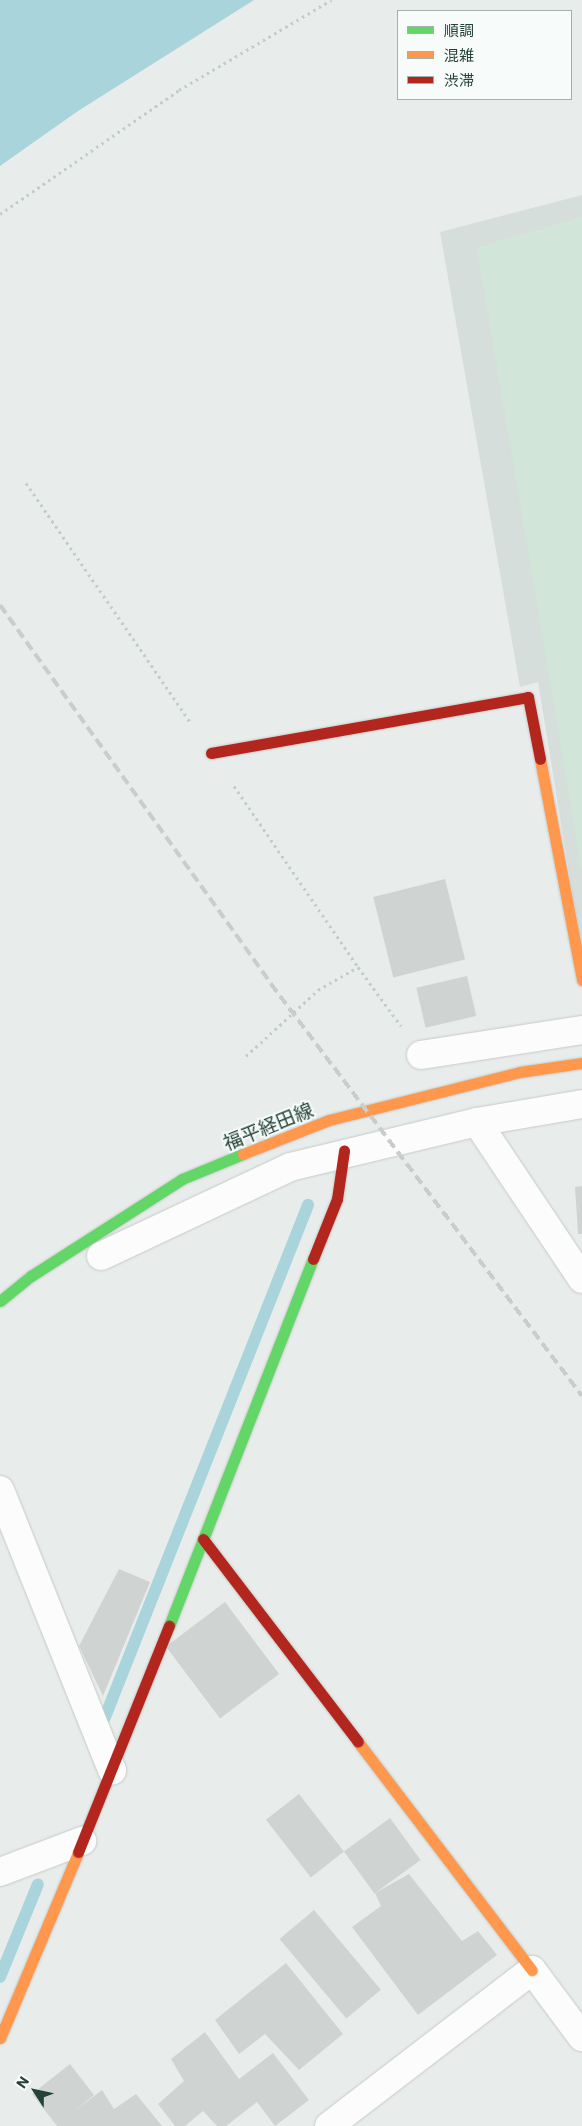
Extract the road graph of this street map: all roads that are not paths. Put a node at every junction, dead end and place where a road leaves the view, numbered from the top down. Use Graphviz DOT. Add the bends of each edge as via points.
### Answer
graph roads {
  1 [pos="211,753"];
  2 [pos="582,980"];
  3 [pos="582,1030"];
  4 [pos="421,1054"];
  5 [pos="582,1063"];
  6 [pos="582,1104"];
  7 [pos="477,1122"];
  8 [pos="344,1152"];
  9 [pos="101,1256"];
  10 [pos="582,1279"];
  11 [pos="0,1301"];
  12 [pos="0,1490"];
  13 [pos="203,1539"];
  14 [pos="112,1770"];
  15 [pos="82,1841"];
  16 [pos="0,1872"];
  17 [pos="532,1970"];
  18 [pos="582,2037"];
  19 [pos="0,2038"];
  20 [pos="329,2126"];
  1 -- 2 [label="street" via="528,697"];
  3 -- 4 [label="street"];
  5 -- 11 [label="street, 福平経田線" via="520,1072 329,1120 249,1151 182,1179 31,1276"];
  6 -- 7 [label="street"];
  7 -- 8 [label="street"];
  7 -- 10 [label="street"];
  8 -- 9 [label="street" via="290,1167"];
  8 -- 13 [label="street" via="337,1199"];
  12 -- 14 [label="street"];
  13 -- 14 [label="street"];
  13 -- 17 [label="street"];
  14 -- 15 [label="street"];
  15 -- 16 [label="street"];
  15 -- 19 [label="street"];
  17 -- 18 [label="street"];
  17 -- 20 [label="street"];
}
